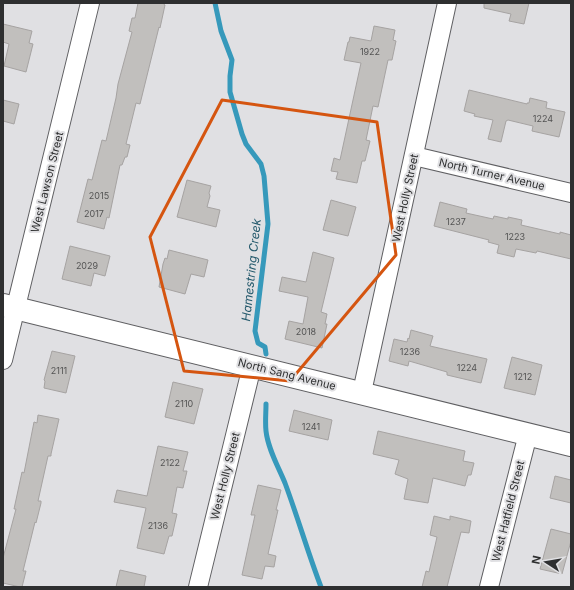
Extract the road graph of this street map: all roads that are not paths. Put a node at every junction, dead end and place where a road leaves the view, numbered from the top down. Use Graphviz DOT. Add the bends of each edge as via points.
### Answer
graph roads {
  1 [pos="90,3"];
  2 [pos="447,3"];
  3 [pos="414,156"];
  4 [pos="571,193"];
  5 [pos="9,306"];
  6 [pos="3,360"];
  7 [pos="252,366"];
  8 [pos="362,392"];
  9 [pos="528,434"];
  10 [pos="571,445"];
  11 [pos="198,587"];
  12 [pos="489,587"];
  1 -- 5 [label="street, West Lawson Street"];
  2 -- 3 [label="street, West Holly Street"];
  3 -- 4 [label="street, North Turner Avenue"];
  3 -- 8 [label="street, West Holly Street"];
  5 -- 6 [label="street, West Lawson Street"];
  5 -- 7 [label="street, North Sang Avenue"];
  7 -- 8 [label="street, North Sang Avenue"];
  7 -- 11 [label="street, West Holly Street"];
  8 -- 9 [label="street, North Sang Avenue"];
  9 -- 10 [label="street, North Sang Avenue"];
  9 -- 12 [label="street, West Hatfield Street"];
}
